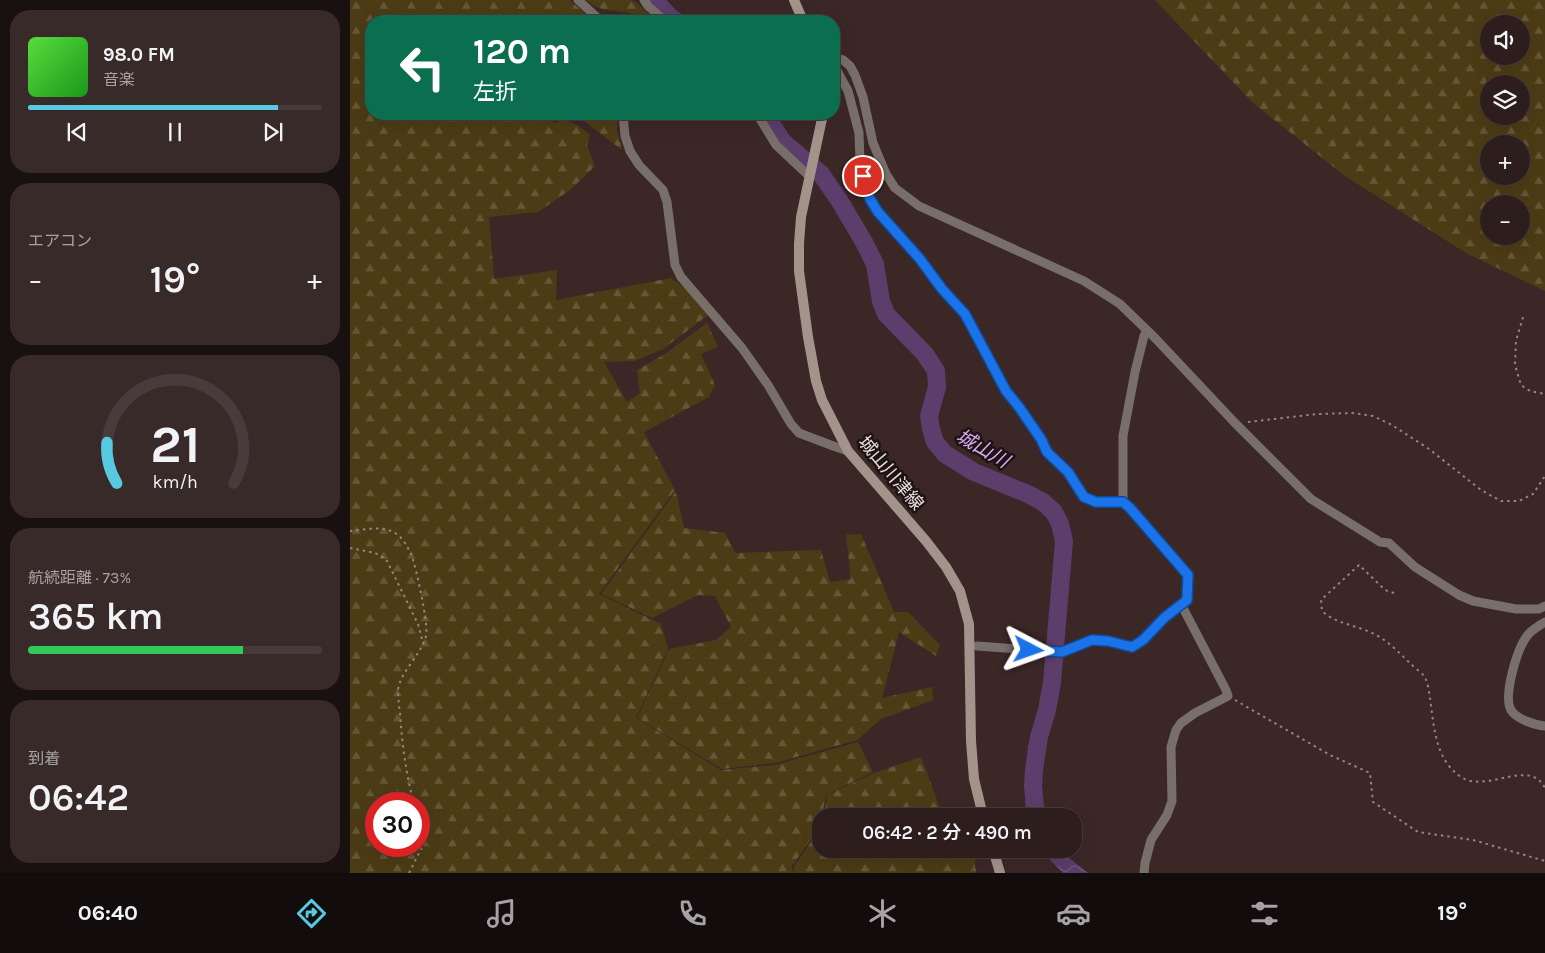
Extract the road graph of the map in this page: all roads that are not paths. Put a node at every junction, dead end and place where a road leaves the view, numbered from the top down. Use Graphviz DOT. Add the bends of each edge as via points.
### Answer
graph roads {
  1 [pos="578,0"];
  2 [pos="644,0"];
  3 [pos="794,0"];
  4 [pos="594,15"];
  5 [pos="658,15"];
  6 [pos="800,15"];
  7 [pos="840,59"];
  8 [pos="840,76"];
  9 [pos="623,120"];
  10 [pos="761,120"];
  11 [pos="822,120"];
  12 [pos="810,174"];
  13 [pos="1146,331"];
  14 [pos="848,451"];
  15 [pos="1123,502"];
  16 [pos="1182,606"];
  17 [pos="1545,606"];
  18 [pos="1545,622"];
  19 [pos="977,646"];
  20 [pos="1545,726"];
  21 [pos="981,808"];
  22 [pos="996,858"];
  23 [pos="1000,873"];
  24 [pos="1144,873"];
  1 -- 4 [label="street"];
  2 -- 5 [label="street"];
  3 -- 6 [label="main road"];
  7 -- 13 [label="street" via="850,66 855,75 873,143 895,188 920,206 1084,281 1120,304"];
  8 -- 15 [label="street" via="848,91 859,133 863,176 878,212 965,314 1006,391 1047,452 1068,472 1084,497 1096,502"];
  9 -- 14 [label="street" via="624,136 630,151 663,190 675,265 681,277 742,348 799,433"];
  10 -- 12 [label="street" via="776,145"];
  11 -- 12 [label="main road, 城山川津線"];
  12 -- 14 [label="main road, 城山川津線" via="799,244 799,271 808,337 822,400"];
  13 -- 15 [label="street" via="1123,436"];
  13 -- 17 [label="street" via="1311,499 1380,542 1389,543 1415,567 1459,595 1480,603 1516,609"];
  14 -- 21 [label="main road, 城山川津線" via="926,541 960,591 969,624 971,741 974,779"];
  15 -- 16 [label="street" via="1188,575 1187,600"];
  16 -- 19 [label="street" via="1132,647 1092,640 1062,652"];
  16 -- 24 [label="street" via="1228,696 1195,713 1176,730 1171,747 1172,801 1151,840"];
  18 -- 20 [label="street" via="1527,636 1517,656 1509,687 1511,711 1519,718"];
  22 -- 23 [label="main road"];
}
